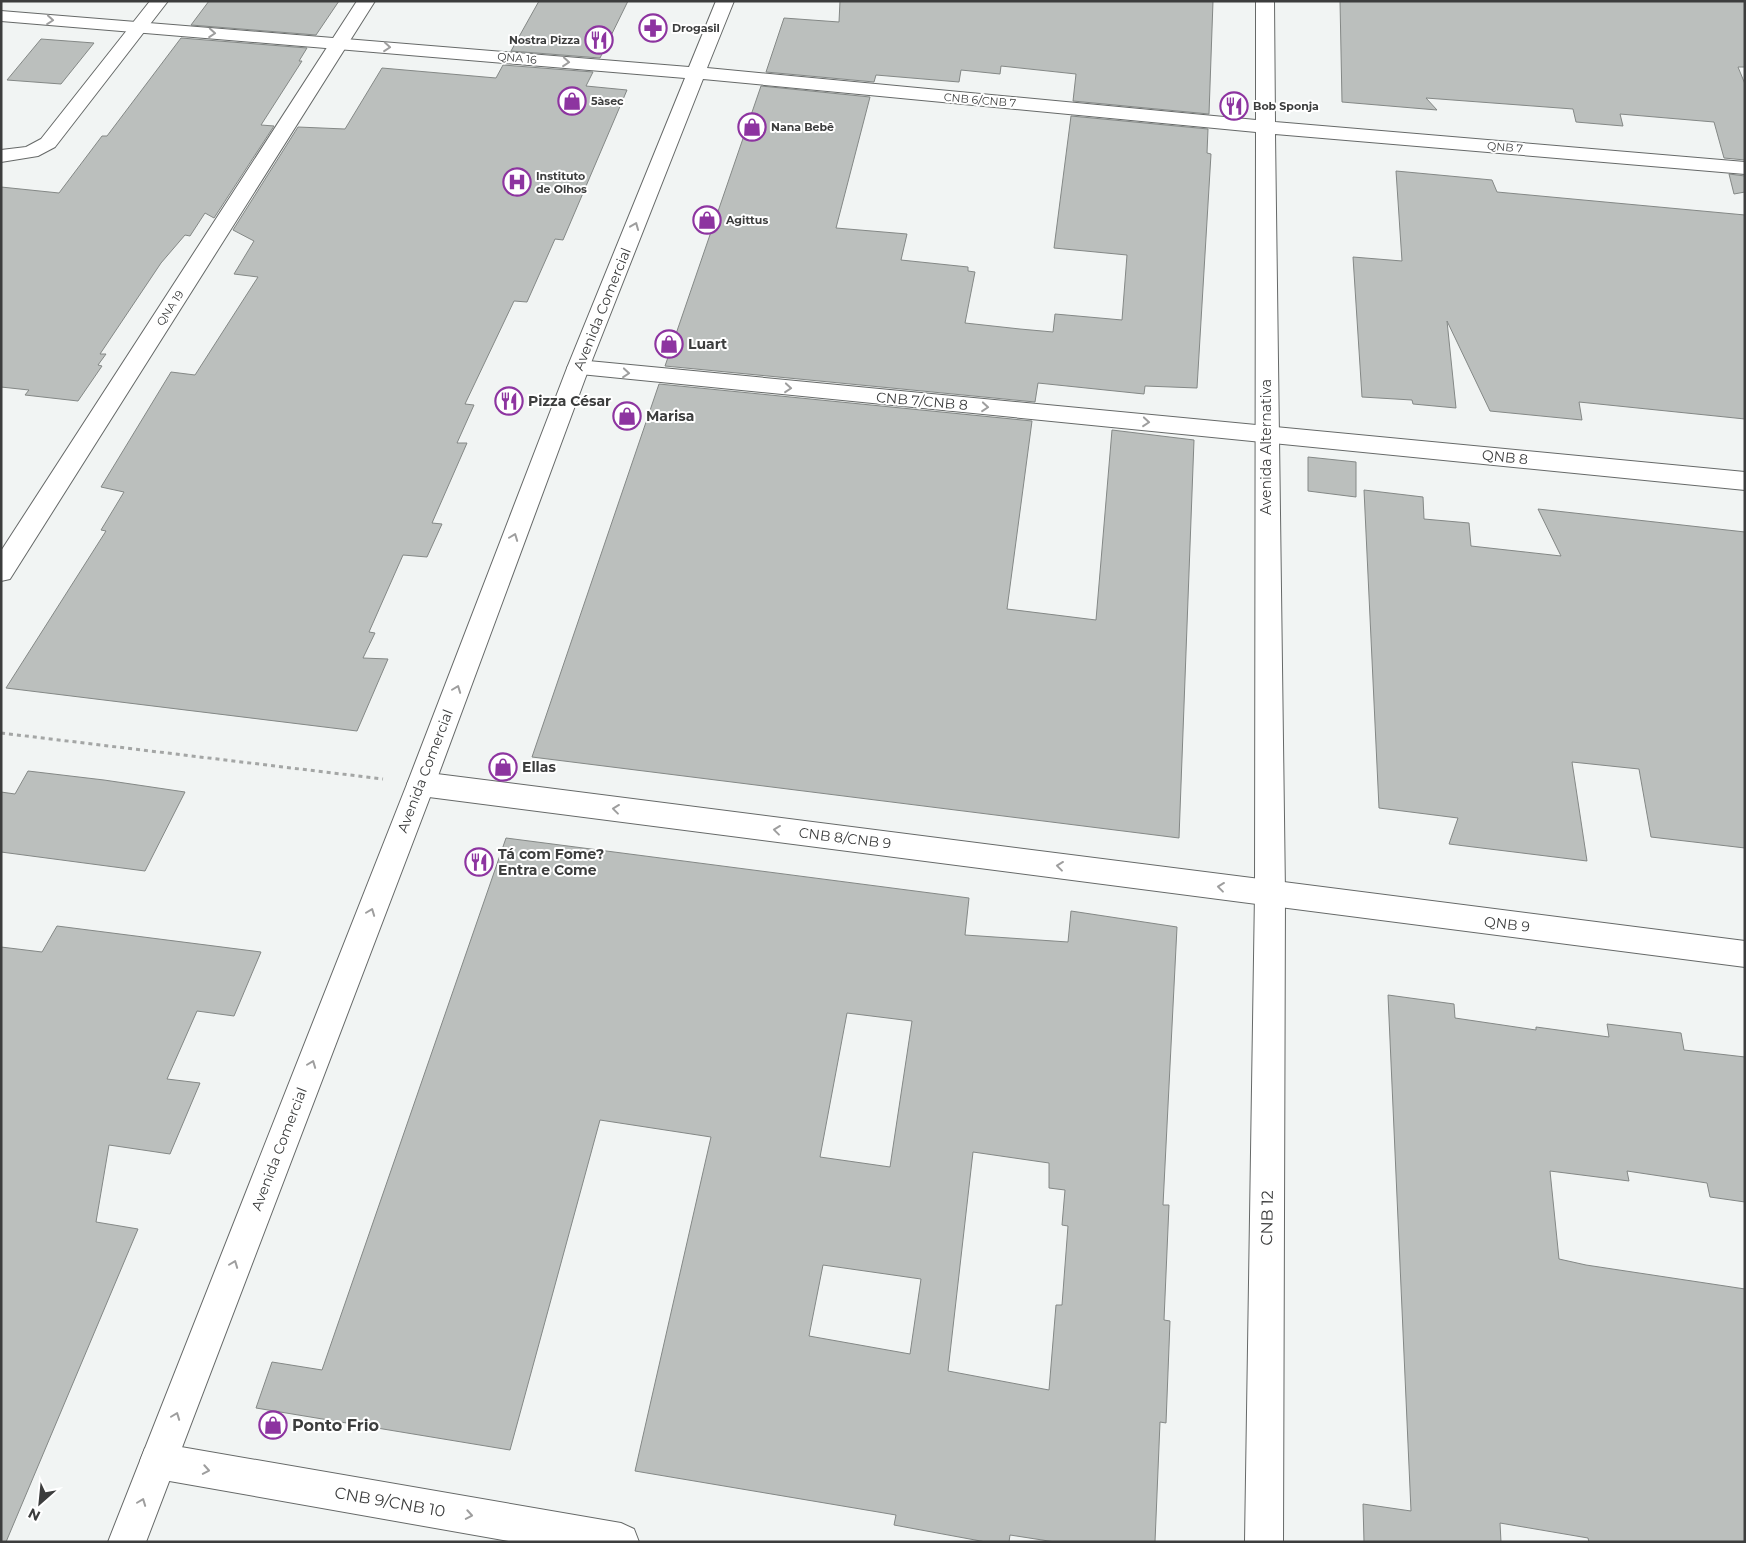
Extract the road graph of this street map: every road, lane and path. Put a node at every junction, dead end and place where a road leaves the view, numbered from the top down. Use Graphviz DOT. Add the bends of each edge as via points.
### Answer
graph roads {
  1 [pos="159,1"];
  2 [pos="366,1"];
  3 [pos="725,1"];
  4 [pos="1264,1"];
  5 [pos="1,16"];
  6 [pos="138,28"];
  7 [pos="338,43"];
  8 [pos="696,74"];
  9 [pos="1264,127"];
  10 [pos="1,156"];
  11 [pos="1745,168"];
  12 [pos="578,368"];
  13 [pos="1266,433"];
  14 [pos="1745,481"];
  15 [pos="1,572"];
  16 [pos="1,732"];
  17 [pos="421,784"];
  18 [pos="1270,893"];
  19 [pos="1745,954"];
  20 [pos="158,1461"];
  21 [pos="127,1542"];
  22 [pos="621,1542"];
  23 [pos="1264,1542"];
  1 -- 6 [label="street"];
  2 -- 7 [label="street, QNA 19"];
  3 -- 8 [label="street, Avenida Comercial"];
  4 -- 9 [label="street, Avenida Alternativa"];
  5 -- 6 [label="street, QNA 16, one-way"];
  6 -- 7 [label="street, QNA 16, one-way"];
  6 -- 10 [label="street" via="48,143 31,152"];
  7 -- 8 [label="street, QNA 16, one-way"];
  7 -- 15 [label="street, QNA 19"];
  8 -- 9 [label="street, CNB 6/CNB 7"];
  12 -- 8 [label="street, Avenida Comercial, one-way"];
  9 -- 11 [label="street, QNB 7"];
  9 -- 13 [label="street, Avenida Alternativa"];
  12 -- 13 [label="street, CNB 7/CNB 8, one-way"];
  17 -- 12 [label="street, Avenida Comercial, one-way"];
  13 -- 14 [label="street, QNB 8"];
  13 -- 18 [label="street, Avenida Alternativa"];
  16 -- 17 [label="path"];
  18 -- 17 [label="street, CNB 8/CNB 9, one-way"];
  20 -- 17 [label="street, Avenida Comercial, one-way"];
  18 -- 19 [label="street, QNB 9"];
  18 -- 23 [label="street, CNB 12"];
  21 -- 20 [label="street, Avenida Comercial, one-way"];
  20 -- 22 [label="street, CNB 9/CNB 10, one-way"];
}
